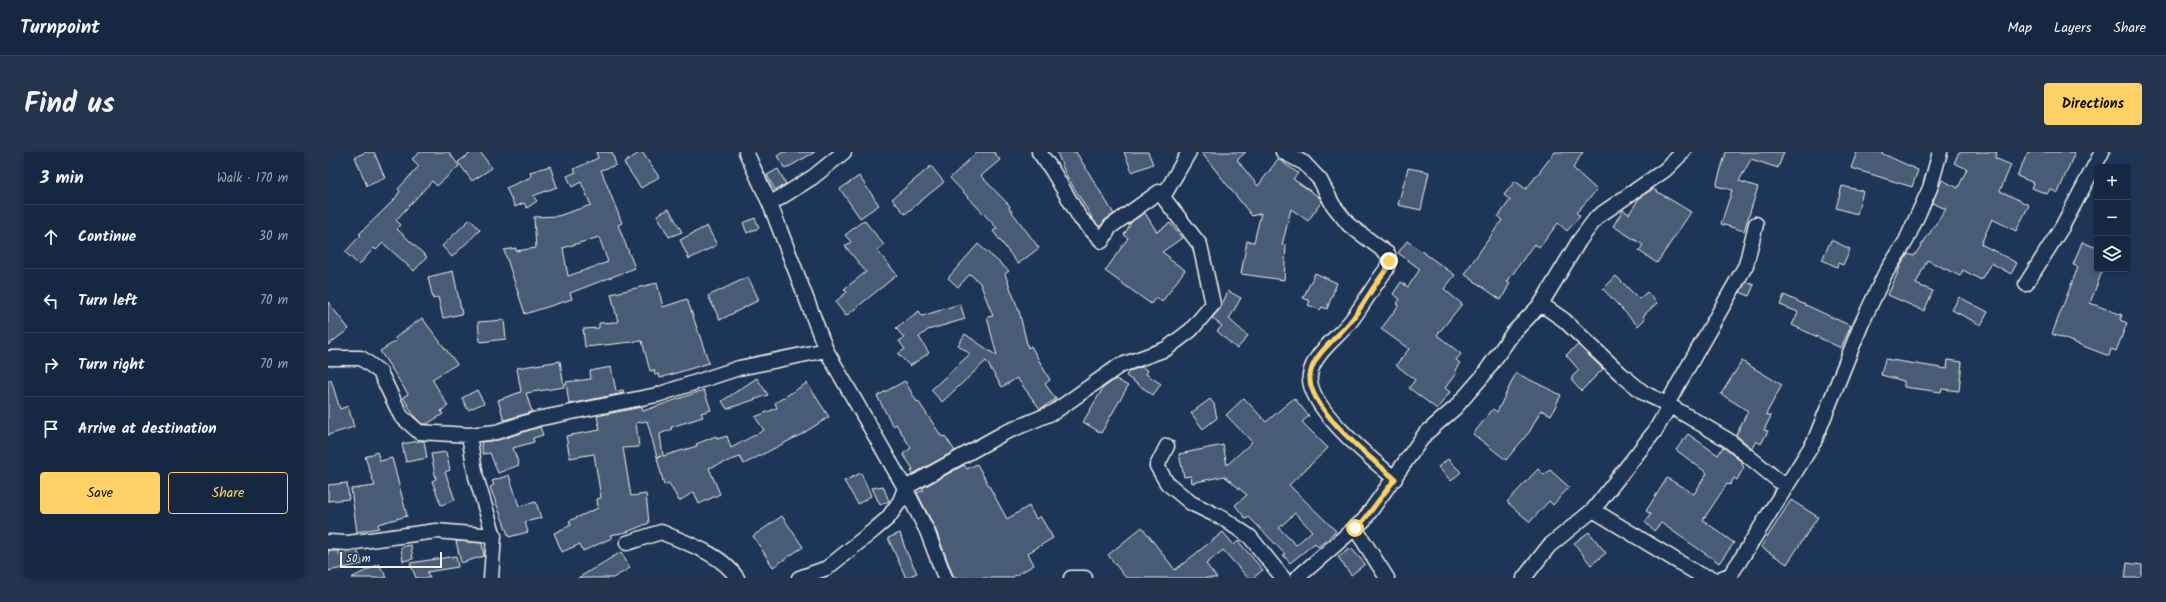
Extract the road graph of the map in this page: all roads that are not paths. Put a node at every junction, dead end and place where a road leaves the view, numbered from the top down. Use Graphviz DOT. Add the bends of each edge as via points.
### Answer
graph roads {
  1 [pos="746,152"];
  2 [pos="844,152"];
  3 [pos="1040,152"];
  4 [pos="1189,152"];
  5 [pos="1283,152"];
  6 [pos="1683,152"];
  7 [pos="1940,152"];
  8 [pos="2102,152"];
  9 [pos="1163,197"];
  10 [pos="770,204"];
  11 [pos="1756,224"];
  12 [pos="2026,284"];
  13 [pos="1541,304"];
  14 [pos="826,350"];
  15 [pos="328,358"];
  16 [pos="1667,404"];
  17 [pos="469,435"];
  18 [pos="1167,446"];
  19 [pos="1395,479"];
  20 [pos="1785,486"];
  21 [pos="905,488"];
  22 [pos="1594,510"];
  23 [pos="1355,528"];
  24 [pos="494,536"];
  25 [pos="328,542"];
  26 [pos="627,543"];
  27 [pos="491,578"];
  28 [pos="737,578"];
  29 [pos="799,578"];
  30 [pos="945,578"];
  31 [pos="1071,578"];
  32 [pos="1085,578"];
  33 [pos="1283,578"];
  34 [pos="1297,578"];
  35 [pos="1387,578"];
  36 [pos="1524,578"];
  37 [pos="1712,578"];
  38 [pos="1722,578"];
  1 -- 10 [label="street"];
  2 -- 10 [label="street" via="813,177"];
  3 -- 9 [label="street" via="1080,218 1102,241 1110,227 1159,192"];
  4 -- 9 [label="street"];
  5 -- 19 [label="street" via="1304,163 1320,180 1349,225 1388,254 1386,270 1350,322 1314,364 1310,375 1311,386 1328,415 1358,449"];
  6 -- 13 [label="street" via="1665,170 1597,217"];
  7 -- 20 [label="street" via="1930,188 1906,241 1885,274 1861,325 1814,442"];
  8 -- 12 [label="street" via="2062,227"];
  9 -- 21 [label="street" via="1200,245 1213,304 1192,330 1166,349 1119,366 1054,412 1004,433"];
  10 -- 14 [label="street"];
  11 -- 16 [label="street" via="1746,265"];
  13 -- 16 [label="street" via="1564,320 1644,393"];
  13 -- 19 [label="street" via="1513,333 1482,377 1455,408 1425,434"];
  14 -- 17 [label="street" via="739,368 657,395 537,419 496,432"];
  14 -- 21 [label="street"];
  15 -- 17 [label="street" via="361,358 380,372 401,416 419,432"];
  16 -- 20 [label="street" via="1728,440"];
  16 -- 22 [label="street" via="1666,412 1655,430"];
  17 -- 24 [label="street" via="476,477"];
  18 -- 33 [label="street" via="1157,466 1167,482 1191,503 1224,519 1250,537"];
  19 -- 23 [label="street"];
  20 -- 38 [label="street" via="1739,562 1730,575"];
  21 -- 29 [label="street" via="900,501 888,518 874,530 827,568"];
  21 -- 30 [label="street" via="927,532"];
  22 -- 36 [label="street" via="1549,546"];
  22 -- 37 [label="street" via="1700,575"];
  23 -- 34 [label="street"];
  23 -- 35 [label="street"];
  24 -- 25 [label="street" via="436,531 348,543"];
  24 -- 27 [label="street"];
  26 -- 28 [label="street" via="661,532 715,557 733,571"];
  31 -- 32 [label="street"];
}
